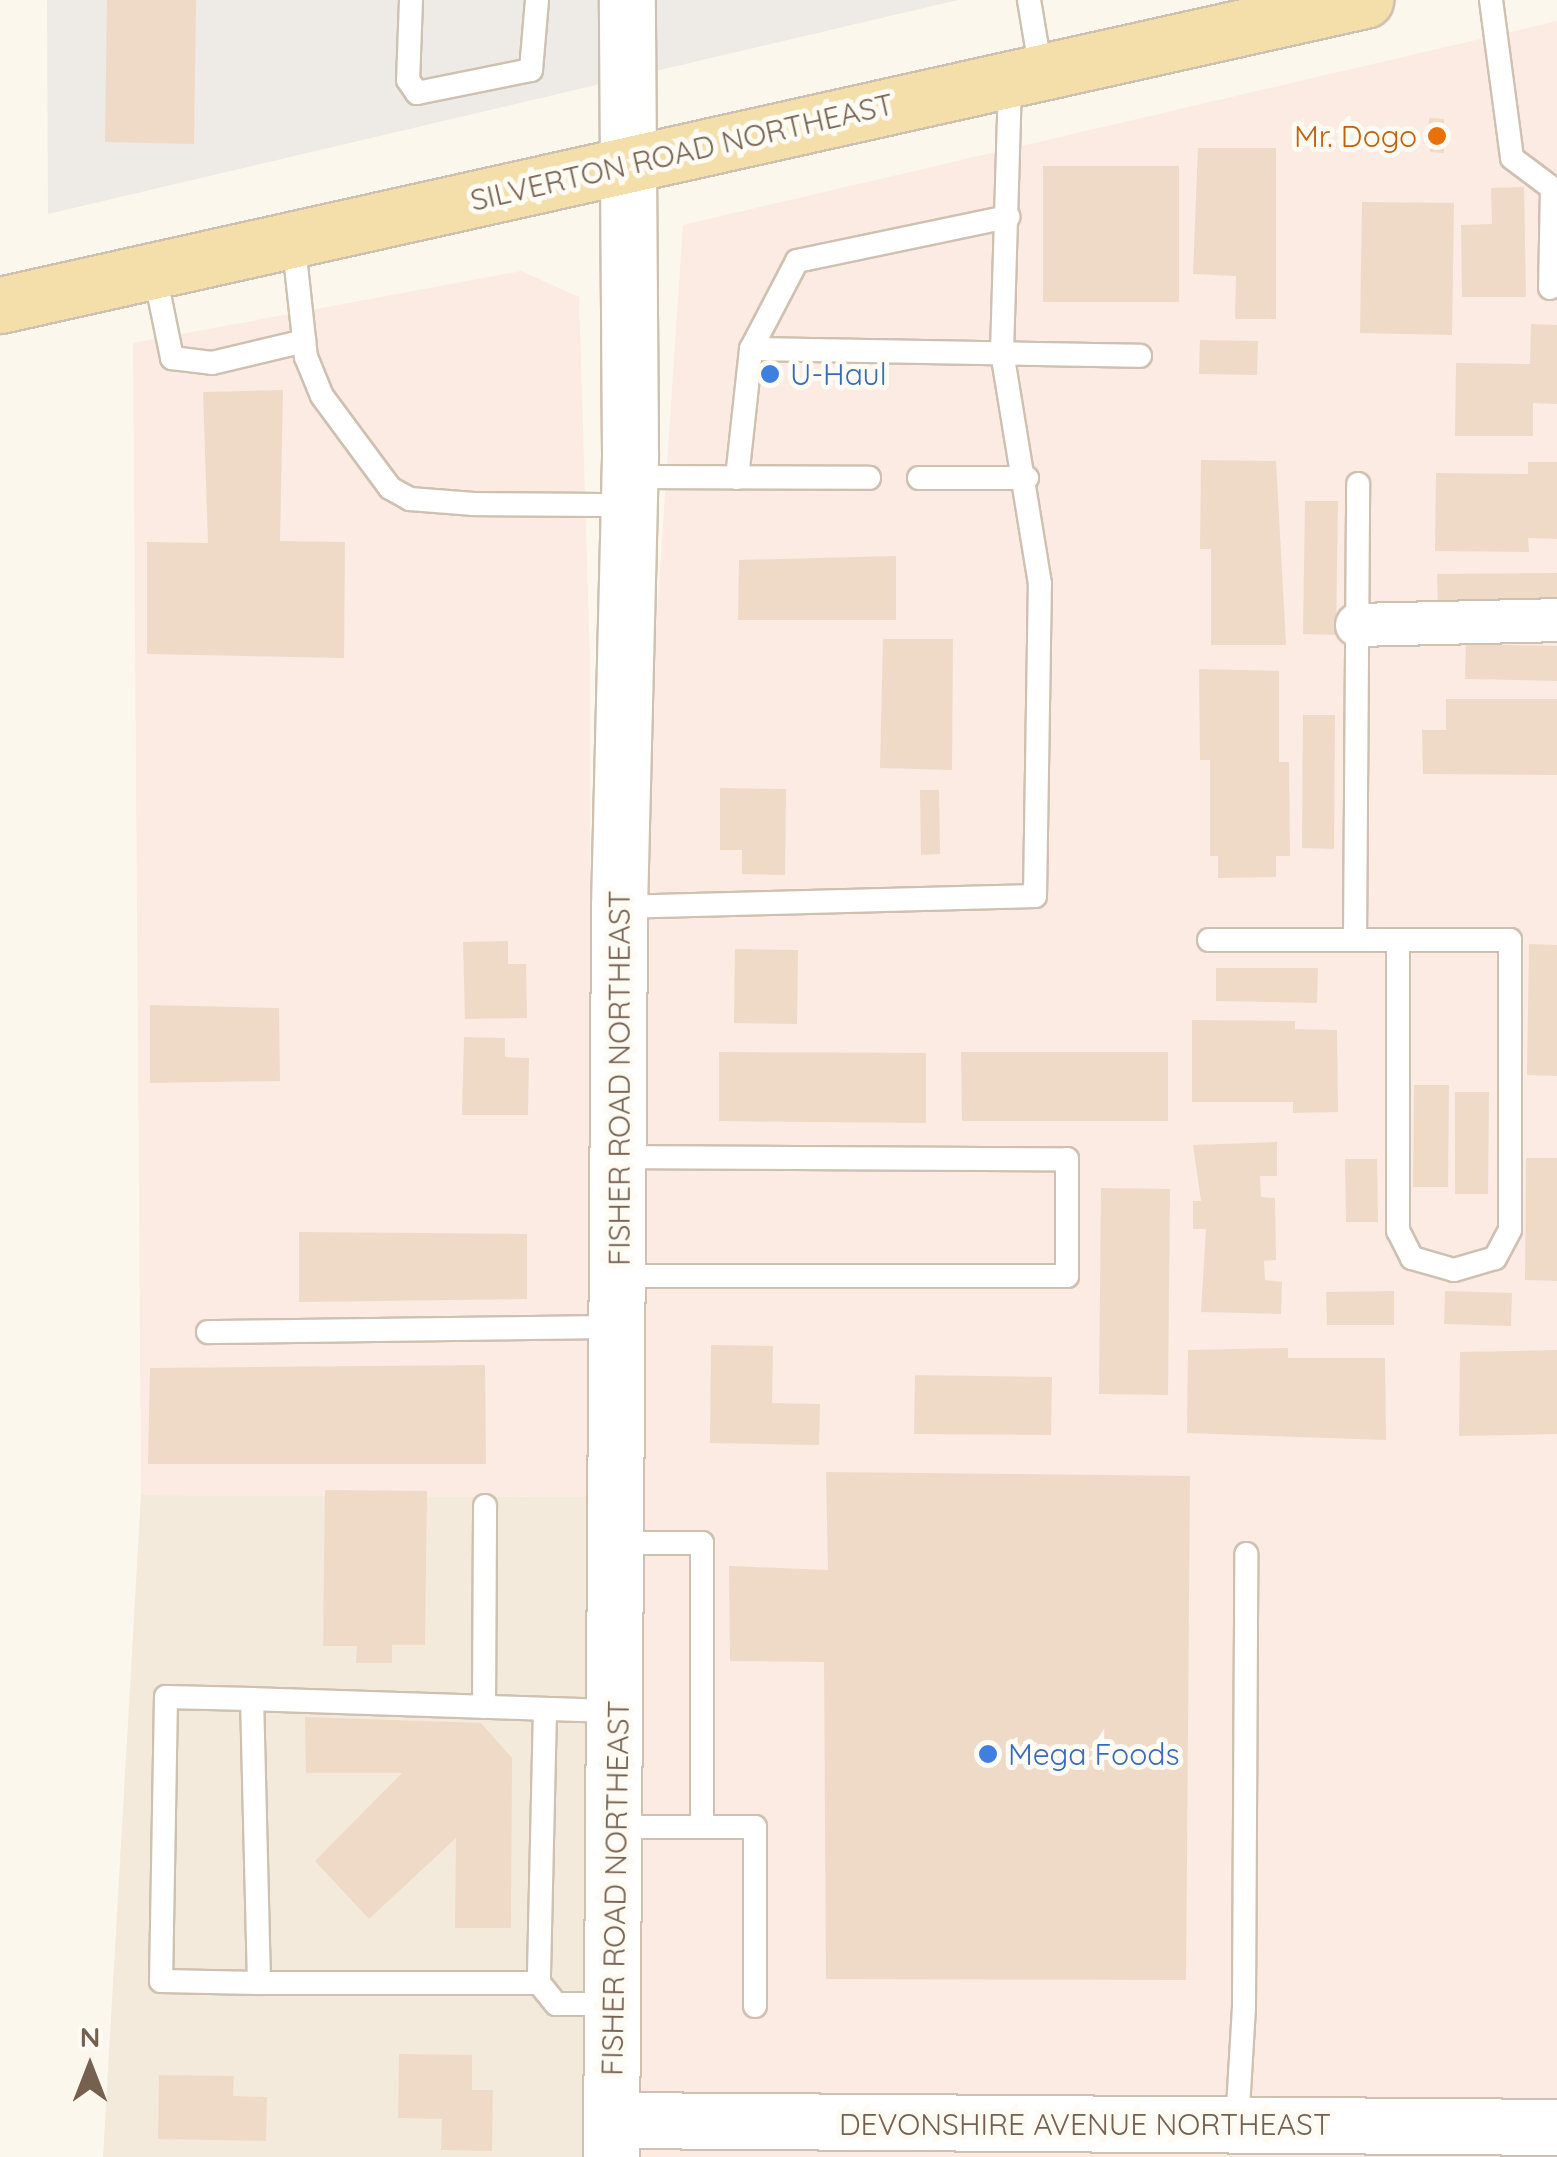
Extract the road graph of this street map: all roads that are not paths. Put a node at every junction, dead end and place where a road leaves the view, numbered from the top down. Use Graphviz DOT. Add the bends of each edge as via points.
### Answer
graph roads {
  1 [pos="411,0"];
  2 [pos="537,0"];
  3 [pos="627,0"];
  4 [pos="1029,0"];
  5 [pos="1365,0"];
  6 [pos="1491,0"];
  7 [pos="1026,76"];
  8 [pos="628,164"];
  9 [pos="1008,217"];
  10 [pos="294,238"];
  11 [pos="154,270"];
  12 [pos="1550,288"];
  13 [pos="0,305"];
  14 [pos="304,342"];
  15 [pos="752,349"];
  16 [pos="1002,353"];
  17 [pos="1140,356"];
  18 [pos="737,478"];
  19 [pos="869,478"];
  20 [pos="919,478"];
  21 [pos="1027,478"];
  22 [pos="1358,484"];
  23 [pos="629,491"];
  24 [pos="1557,620"];
  25 [pos="1357,625"];
  26 [pos="619,906"];
  27 [pos="1210,940"];
  28 [pos="1355,940"];
  29 [pos="1398,940"];
  30 [pos="618,1157"];
  31 [pos="618,1302"];
  32 [pos="208,1332"];
  33 [pos="486,1506"];
  34 [pos="618,1543"];
  35 [pos="1246,1554"];
  36 [pos="252,1699"];
  37 [pos="484,1707"];
  38 [pos="544,1709"];
  39 [pos="617,1712"];
  40 [pos="616,1827"];
  41 [pos="702,1827"];
  42 [pos="259,1982"];
  43 [pos="539,1982"];
  44 [pos="610,2004"];
  45 [pos="755,2006"];
  46 [pos="1237,2125"];
  47 [pos="1557,2126"];
  48 [pos="612,2139"];
  1 -- 2 [label="lane" via="408,80 417,94 531,70"];
  3 -- 8 [label="street, FISHER ROAD NORTHEAST"];
  4 -- 7 [label="lane"];
  5 -- 7 [label="main road, SILVERTON ROAD NORTHEAST"];
  6 -- 12 [label="lane" via="1512,158 1552,188"];
  7 -- 8 [label="main road, SILVERTON ROAD NORTHEAST"];
  7 -- 9 [label="lane"];
  8 -- 10 [label="main road, SILVERTON ROAD NORTHEAST"];
  8 -- 23 [label="street, FISHER ROAD NORTHEAST"];
  9 -- 15 [label="lane" via="797,262"];
  9 -- 16 [label="lane"];
  10 -- 11 [label="main road, SILVERTON ROAD NORTHEAST"];
  10 -- 14 [label="lane"];
  11 -- 13 [label="main road, SILVERTON ROAD NORTHEAST"];
  11 -- 14 [label="lane" via="172,358 212,363"];
  14 -- 23 [label="lane" via="322,396 390,488 410,499 534,508"];
  15 -- 16 [label="lane"];
  15 -- 18 [label="lane"];
  16 -- 17 [label="lane"];
  16 -- 21 [label="lane"];
  18 -- 19 [label="lane"];
  18 -- 23 [label="lane"];
  20 -- 21 [label="lane"];
  21 -- 26 [label="lane" via="1040,584 1035,896"];
  22 -- 25 [label="lane"];
  23 -- 26 [label="street, FISHER ROAD NORTHEAST"];
  24 -- 25 [label="street"];
  25 -- 28 [label="lane"];
  26 -- 30 [label="street, FISHER ROAD NORTHEAST"];
  27 -- 28 [label="lane"];
  28 -- 29 [label="lane"];
  29 -- 29 [label="lane" via="1510,940 1510,1230 1495,1258 1454,1270 1412,1258 1398,1231"];
  30 -- 31 [label="street, FISHER ROAD NORTHEAST"];
  30 -- 31 [label="lane" via="1066,1158 1066,1276"];
  31 -- 32 [label="lane"];
  31 -- 34 [label="street, FISHER ROAD NORTHEAST"];
  33 -- 37 [label="lane"];
  34 -- 39 [label="street, FISHER ROAD NORTHEAST"];
  34 -- 41 [label="lane" via="702,1543"];
  35 -- 46 [label="lane" via="1244,2006"];
  36 -- 37 [label="lane"];
  36 -- 42 [label="lane"];
  36 -- 42 [label="lane" via="166,1697 161,1981"];
  37 -- 38 [label="lane"];
  38 -- 39 [label="lane"];
  38 -- 43 [label="lane"];
  39 -- 40 [label="street, FISHER ROAD NORTHEAST"];
  40 -- 41 [label="lane"];
  40 -- 44 [label="street, FISHER ROAD NORTHEAST"];
  41 -- 45 [label="lane" via="755,1827"];
  42 -- 43 [label="lane"];
  43 -- 44 [label="lane" via="556,2004"];
  44 -- 48 [label="street, FISHER ROAD NORTHEAST"];
  46 -- 47 [label="street, DEVONSHIRE AVENUE NORTHEAST"];
  46 -- 48 [label="street, DEVONSHIRE AVENUE NORTHEAST"];
}
